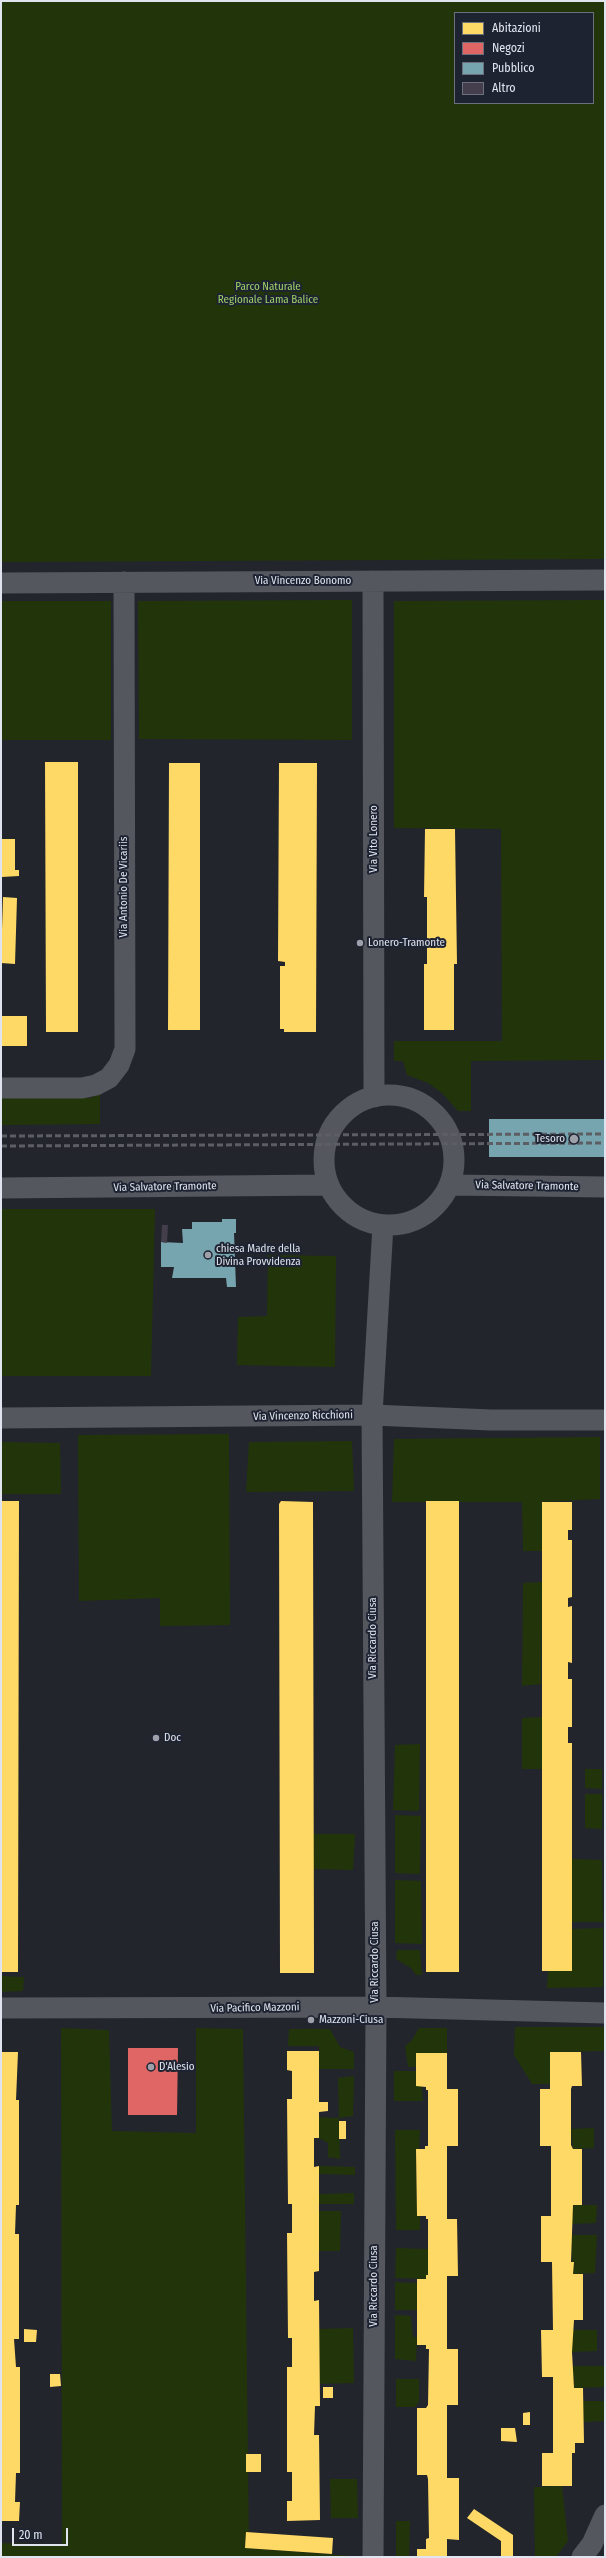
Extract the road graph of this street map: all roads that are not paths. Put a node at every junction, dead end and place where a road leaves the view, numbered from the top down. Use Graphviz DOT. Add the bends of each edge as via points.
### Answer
graph roads {
  1 [pos="605,580"];
  2 [pos="373,581"];
  3 [pos="124,582"];
  4 [pos="1,583"];
  5 [pos="2,1088"];
  6 [pos="374,1097"];
  7 [pos="329,1185"];
  8 [pos="450,1185"];
  9 [pos="605,1187"];
  10 [pos="1,1188"];
  11 [pos="383,1225"];
  12 [pos="372,1415"];
  13 [pos="1,1418"];
  14 [pos="605,1420"];
  15 [pos="376,2007"];
  16 [pos="1,2008"];
  17 [pos="605,2013"];
  18 [pos="605,2515"];
  19 [pos="372,2557"];
  20 [pos="582,2557"];
  1 -- 2 [label="street, Via Vincenzo Bonomo"];
  2 -- 3 [label="street, Via Vincenzo Bonomo"];
  2 -- 6 [label="street, Via Vito Lonero"];
  3 -- 4 [label="street, Via Vincenzo Bonomo"];
  3 -- 5 [label="street, Via Antonio De Vicariis" via="125,1049 119,1065 109,1078 96,1085 82,1088"];
  6 -- 7 [label="street" via="358,1103 343,1115 332,1130 325,1148"];
  6 -- 8 [label="street" via="396,1096 415,1101 432,1111 445,1127 453,1145 454,1165"];
  7 -- 10 [label="street, Via Salvatore Tramonte"];
  7 -- 11 [label="street" via="338,1200 350,1212 366,1221"];
  8 -- 9 [label="street, Via Salvatore Tramonte"];
  8 -- 11 [label="street" via="439,1202 423,1216 404,1224"];
  11 -- 12 [label="street, Via Riccardo Ciusa"];
  12 -- 13 [label="street, Via Vincenzo Ricchioni"];
  12 -- 14 [label="street, Via Vincenzo Ricchioni" via="491,1420"];
  12 -- 15 [label="street, Via Riccardo Ciusa"];
  15 -- 16 [label="street, Via Pacifico Mazzoni"];
  15 -- 17 [label="street, Via Pacifico Mazzoni"];
  15 -- 19 [label="street, Via Riccardo Ciusa"];
  18 -- 20 [label="street" via="592,2544"];
}
